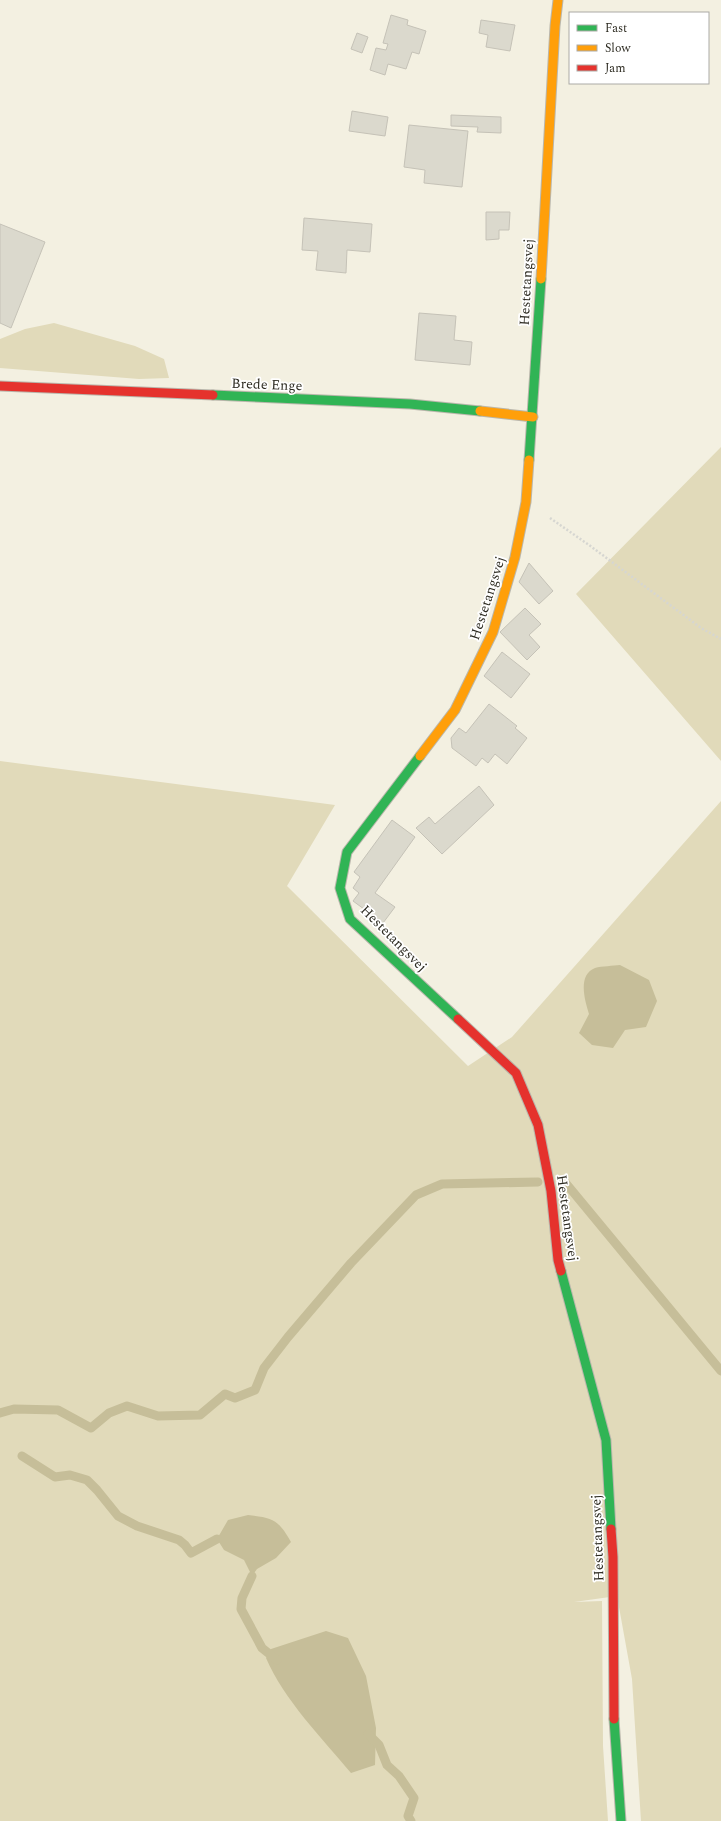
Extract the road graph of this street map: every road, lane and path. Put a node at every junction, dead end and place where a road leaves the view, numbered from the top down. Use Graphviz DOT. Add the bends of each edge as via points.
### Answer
graph roads {
  1 [pos="558,0"];
  2 [pos="0,386"];
  3 [pos="533,416"];
  4 [pos="526,502"];
  5 [pos="721,639"];
  6 [pos="621,1821"];
  1 -- 3 [label="street, Hestetangsvej"];
  2 -- 3 [label="street, Brede Enge" via="410,404"];
  3 -- 4 [label="street, Hestetangsvej"];
  4 -- 5 [label="path" via="701,628"];
  4 -- 6 [label="street, Hestetangsvej" via="515,557 490,639 456,710 347,852 340,888 350,919 516,1073 538,1125 550,1190 558,1260 606,1440 613,1557 613,1703"];
}
